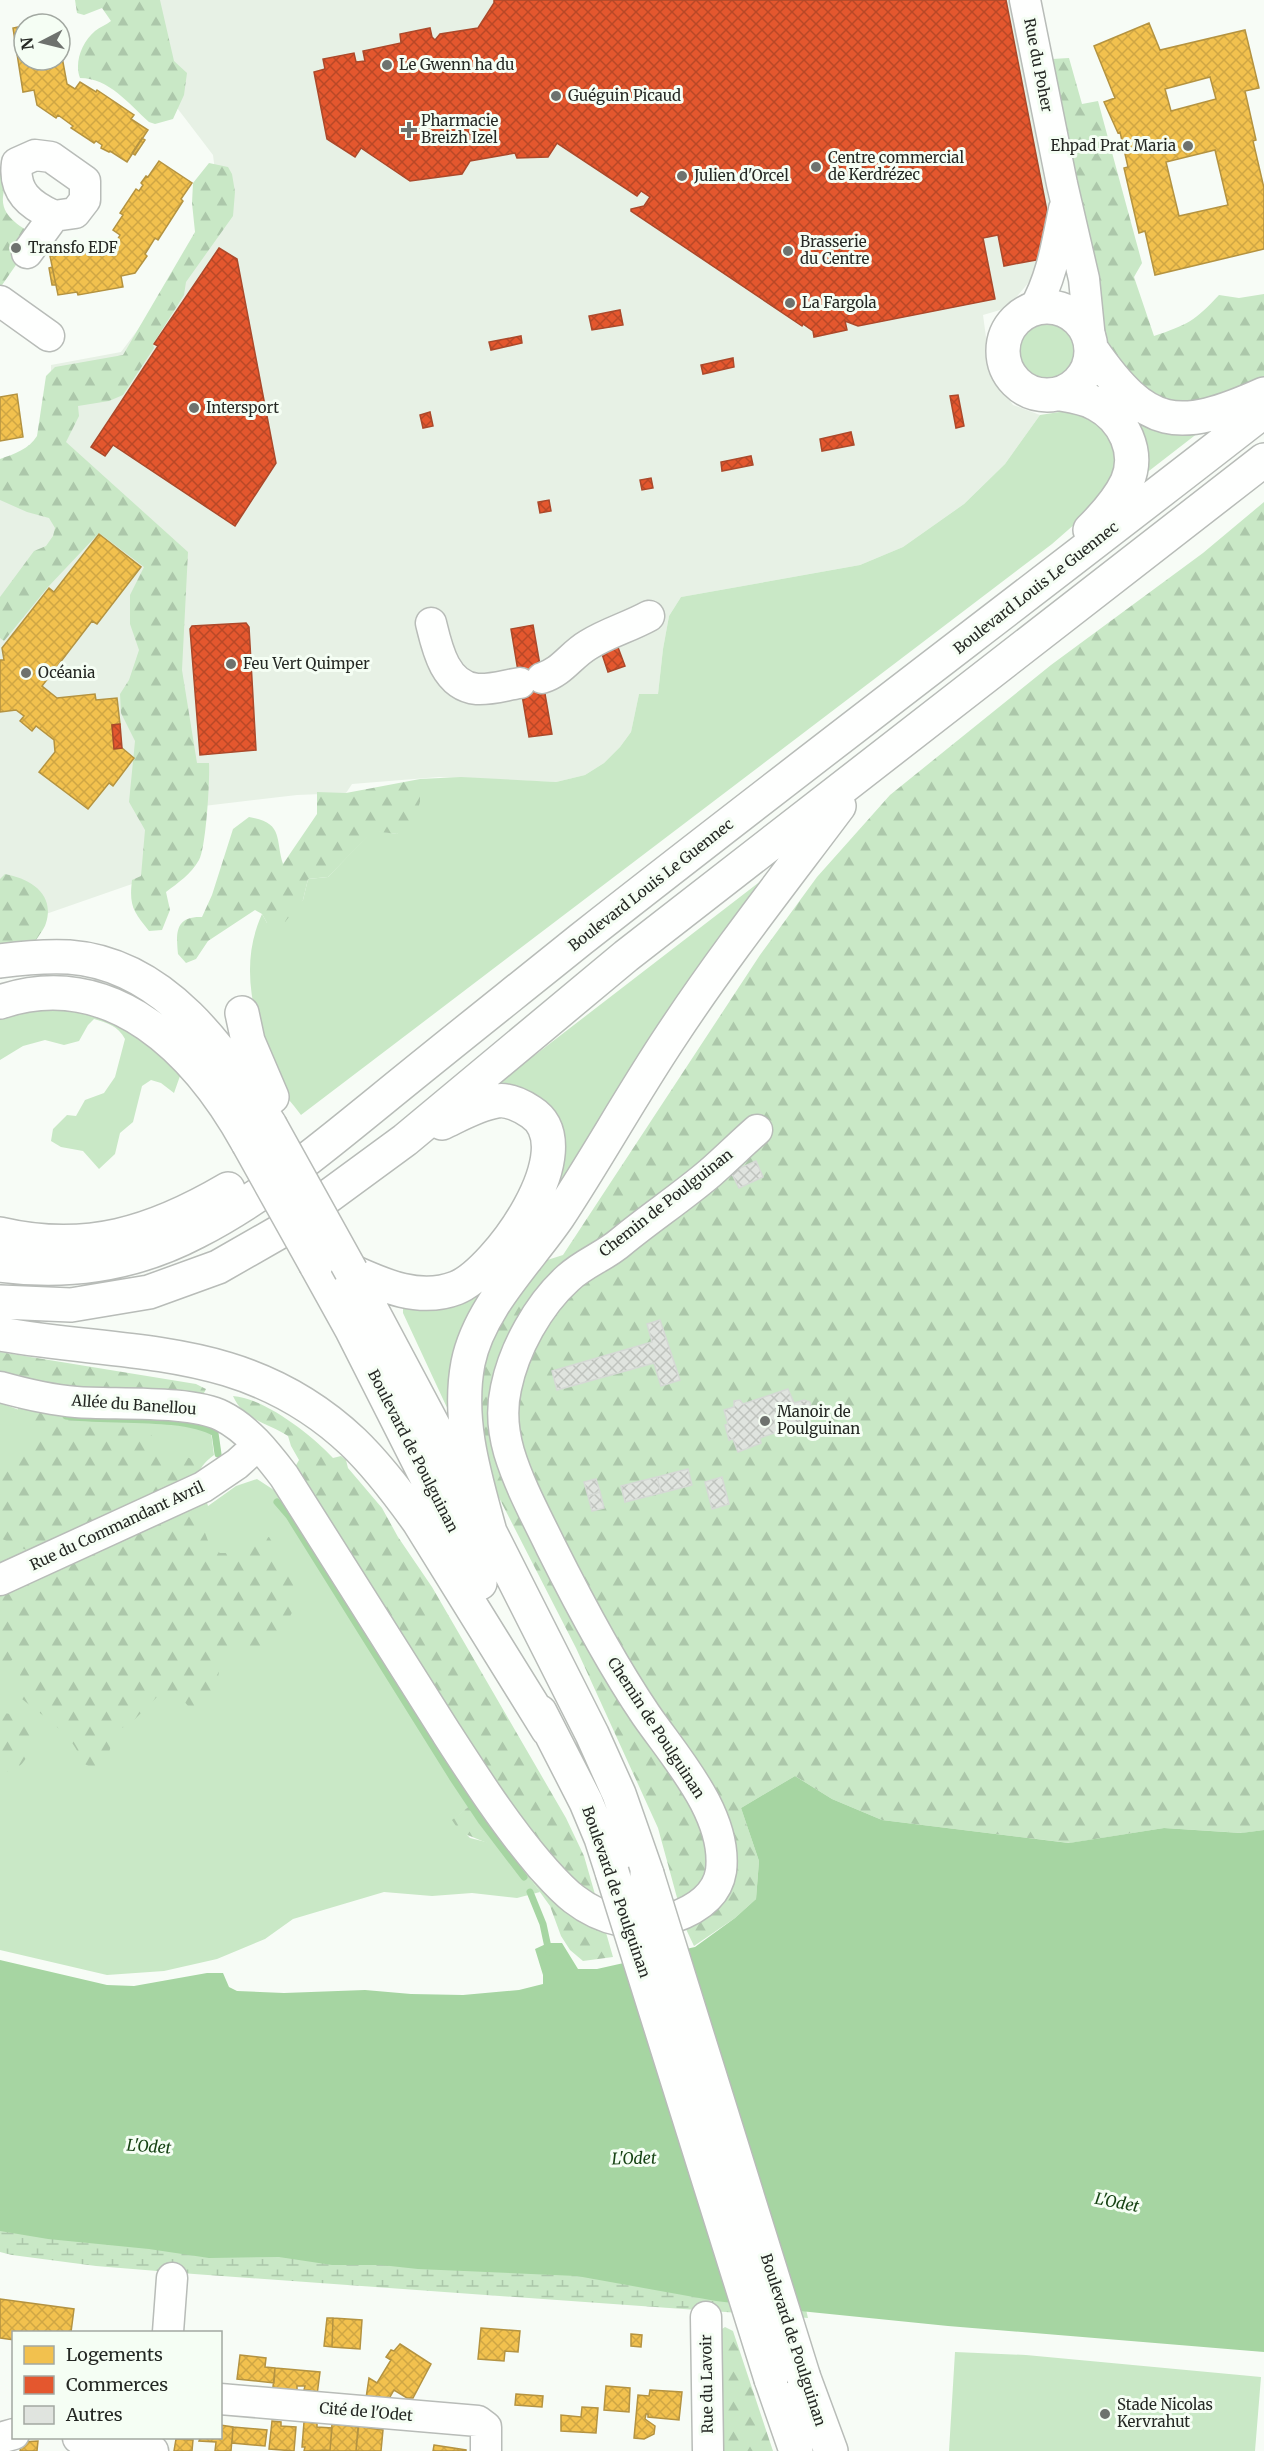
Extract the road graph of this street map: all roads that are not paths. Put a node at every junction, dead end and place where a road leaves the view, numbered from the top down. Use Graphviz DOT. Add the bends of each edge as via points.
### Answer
graph roads {
  1 [pos="1025,0"];
  2 [pos="1066,200"];
  3 [pos="54,216"];
  4 [pos="27,253"];
  5 [pos="0,301"];
  6 [pos="1034,309"];
  7 [pos="49,336"];
  8 [pos="1091,344"];
  9 [pos="1061,394"];
  10 [pos="1264,394"];
  11 [pos="1264,411"];
  12 [pos="1264,460"];
  13 [pos="1047,580"];
  14 [pos="649,616"];
  15 [pos="431,623"];
  16 [pos="865,772"];
  17 [pos="0,961"];
  18 [pos="0,1002"];
  19 [pos="242,1013"];
  20 [pos="349,1126"];
  21 [pos="266,1129"];
  22 [pos="757,1130"];
  23 [pos="405,1140"];
  24 [pos="0,1234"];
  25 [pos="0,1264"];
  26 [pos="351,1271"];
  27 [pos="0,1302"];
  28 [pos="0,1334"];
  29 [pos="0,1387"];
  30 [pos="258,1445"];
  31 [pos="490,1532"];
  32 [pos="0,1580"];
  33 [pos="548,1730"];
  34 [pos="172,2278"];
  35 [pos="706,2317"];
  36 [pos="168,2331"];
  37 [pos="222,2399"];
  38 [pos="84,2439"];
  39 [pos="153,2451"];
  40 [pos="486,2451"];
  41 [pos="708,2451"];
  42 [pos="796,2451"];
  43 [pos="831,2451"];
  1 -- 2 [label="street, Rue du Poher"];
  2 -- 6 [label="street, Rue du Poher" via="1052,270"];
  2 -- 8 [label="street, Rue du Poher" via="1084,279"];
  3 -- 4 [label="street"];
  5 -- 7 [label="street"];
  6 -- 8 [label="main road" via="1054,307 1072,315 1086,329"];
  6 -- 9 [label="main road" via="1023,314 1007,332 1003,344 1007,370 1018,385 1035,394"];
  8 -- 9 [label="main road" via="1087,372"];
  8 -- 10 [label="main road" via="1130,398 1157,414 1209,415"];
  9 -- 13 [label="main road" via="1091,401 1110,413 1129,441 1130,469 1127,482 1112,505"];
  11 -- 13 [label="main road, Boulevard Louis Le Guennec"];
  12 -- 16 [label="main road"];
  13 -- 20 [label="main road, Boulevard Louis Le Guennec" via="678,864"];
  14 -- 15 [label="street" via="594,641 559,670 531,680 478,689 450,674 439,655"];
  16 -- 23 [label="main road" via="626,956"];
  16 -- 31 [label="main road" via="708,980 557,1218 482,1324 468,1363 464,1404 474,1476"];
  17 -- 21 [label="main road" via="58,957 88,960 153,986 184,1011 218,1048"];
  18 -- 21 [label="main road" via="60,993 96,999 133,1014 199,1071 234,1118"];
  19 -- 21 [label="main road"];
  20 -- 24 [label="main road" via="155,1226 67,1243 44,1243"];
  20 -- 25 [label="main road, Boulevard Louis Le Guennec" via="248,1202 153,1252 67,1269"];
  21 -- 26 [label="main road, Boulevard de Poulguinan, bridge" via="305,1185"];
  21 -- 33 [label="main road, Boulevard de Poulguinan, bridge" via="316,1265 495,1614"];
  22 -- 30 [label="street, Chemin de Poulguinan" via="708,1175 610,1252 569,1276 548,1299 523,1342 506,1386 503,1408 510,1453 558,1560 610,1659 691,1779 711,1817 719,1840 721,1871 712,1891 698,1907 669,1920 632,1923 593,1911 562,1889 486,1795 284,1476"];
  23 -- 26 [label="main road" via="479,1106 507,1101 535,1115 541,1124 549,1154 547,1169 514,1230 476,1275 457,1288 435,1293 402,1292"];
  23 -- 27 [label="main road" via="312,1210 218,1267 149,1292 102,1301 61,1306"];
  26 -- 31 [label="main road, Boulevard de Poulguinan"];
  28 -- 33 [label="main road" via="200,1361 252,1376 303,1402 353,1442 397,1492"];
  29 -- 30 [label="street, Allée du Banellou" via="53,1400 206,1410 233,1423"];
  30 -- 32 [label="street, Rue du Commandant Avril" via="203,1487"];
  31 -- 43 [label="main road, Boulevard de Poulguinan, bridge" via="611,1774 647,1874 804,2378"];
  33 -- 42 [label="main road, Boulevard de Poulguinan, bridge" via="601,1838"];
  34 -- 36 [label="street"];
  35 -- 41 [label="street, Rue du Lavoir"];
  37 -- 40 [label="street, Cité de l'Odet" via="478,2421 486,2427"];
  38 -- 39 [label="street"];
}
